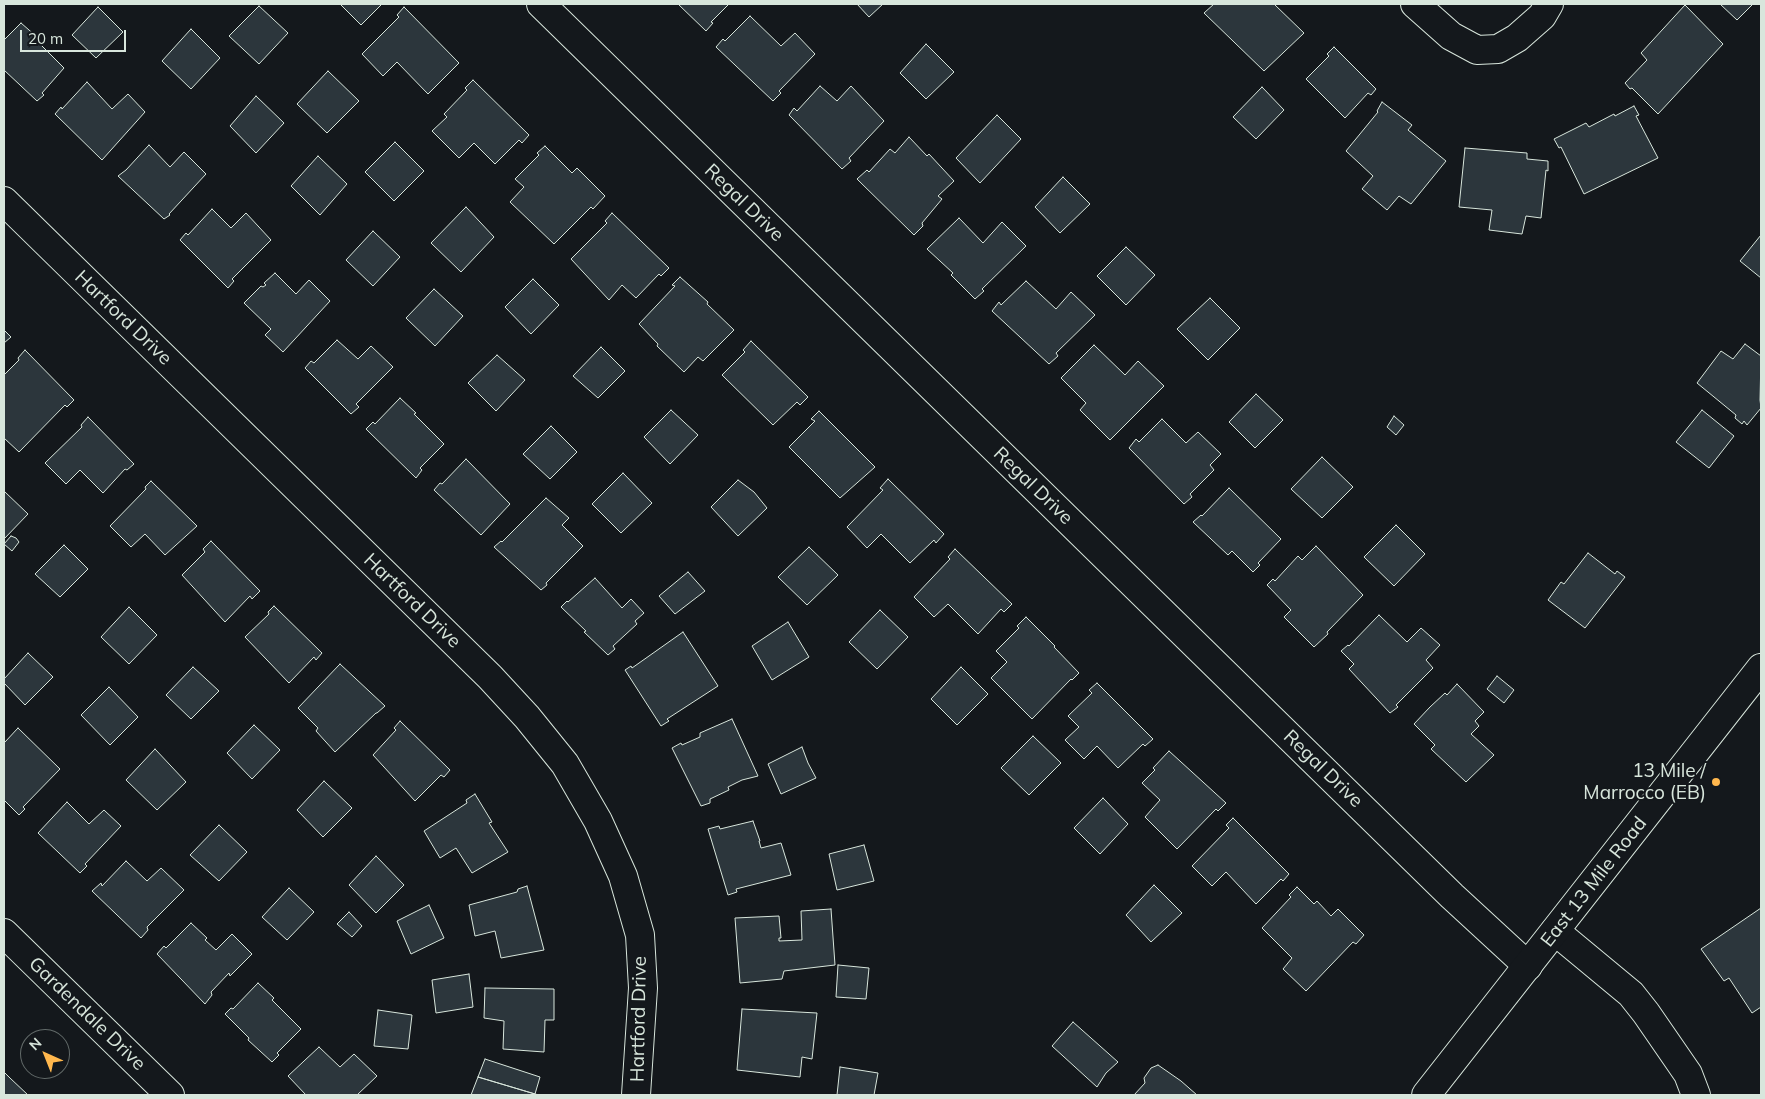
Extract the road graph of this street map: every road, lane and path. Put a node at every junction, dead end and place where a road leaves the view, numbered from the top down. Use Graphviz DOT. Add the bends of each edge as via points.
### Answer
graph roads {
  1 [pos="541,4"];
  2 [pos="1415,4"];
  3 [pos="1550,4"];
  4 [pos="4,201"];
  5 [pos="1761,668"];
  6 [pos="1555,931"];
  7 [pos="4,933"];
  8 [pos="1528,966"];
  9 [pos="170,1095"];
  10 [pos="636,1095"];
  11 [pos="1426,1095"];
  12 [pos="1696,1095"];
  1 -- 8 [label="street, Regal Drive" via="1452,896"];
  2 -- 3 [label="street" via="1452,36 1477,50 1498,49 1517,38 1542,16"];
  4 -- 10 [label="street, Hartford Drive" via="490,677 565,764 598,821 623,876 640,935 643,988"];
  5 -- 6 [label="street, East 13 Mile Road"];
  6 -- 8 [label="street, East 13 Mile Road"];
  6 -- 12 [label="street" via="1631,994 1688,1074"];
  7 -- 9 [label="street, Gardendale Drive"];
  8 -- 11 [label="street, East 13 Mile Road"];
}
